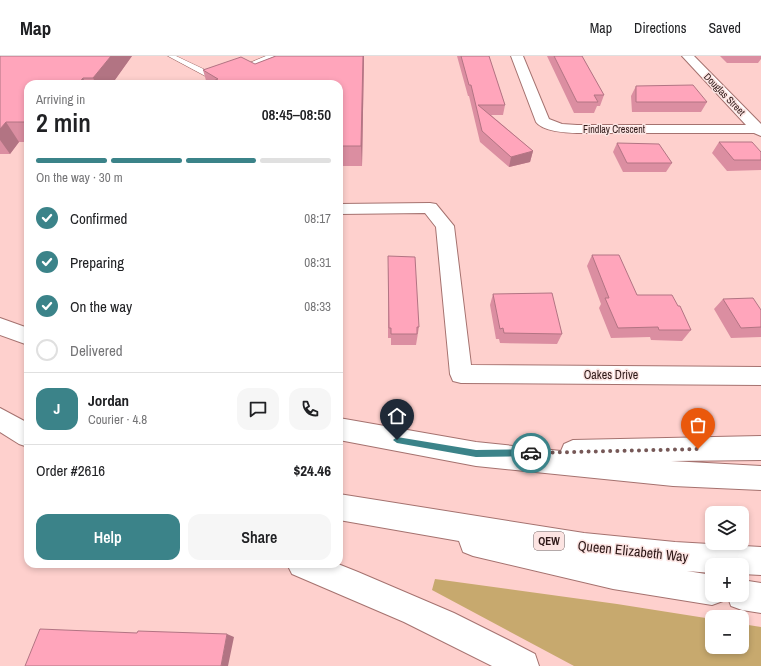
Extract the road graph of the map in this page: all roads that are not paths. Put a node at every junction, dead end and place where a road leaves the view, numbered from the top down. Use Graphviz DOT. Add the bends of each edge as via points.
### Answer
graph roads {
  1 [pos="171,56"];
  2 [pos="272,56"];
  3 [pos="517,56"];
  4 [pos="688,56"];
  5 [pos="760,130"];
  6 [pos="343,209"];
  7 [pos="0,326"];
  8 [pos="24,335"];
  9 [pos="761,376"];
  10 [pos="0,407"];
  11 [pos="24,417"];
  12 [pos="0,419"];
  13 [pos="343,430"];
  14 [pos="24,434"];
  15 [pos="761,448"];
  16 [pos="476,454"];
  17 [pos="761,478"];
  18 [pos="343,508"];
  19 [pos="343,513"];
  20 [pos="761,561"];
  21 [pos="312,568"];
  22 [pos="705,589"];
  23 [pos="749,596"];
  24 [pos="761,598"];
  25 [pos="523,666"];
  1 -- 2 [label="lane" via="214,77"];
  3 -- 5 [label="main road, Findlay Crescent" via="543,122 553,127"];
  4 -- 5 [label="main road, Douglas Street"];
  6 -- 9 [label="main road, Oakes Drive" via="430,208 445,226 462,374"];
  7 -- 8 [label="main road"];
  10 -- 11 [label="main road"];
  12 -- 14 [label="main road"];
  13 -- 16 [label="main road"];
  15 -- 16 [label="main road"];
  16 -- 17 [label="main road" via="673,474"];
  18 -- 20 [label="main road, Queen Elizabeth Way / QEW" via="584,546 675,556"];
  19 -- 22 [label="main road" via="613,574"];
  21 -- 25 [label="main road" via="385,598 496,650"];
  23 -- 24 [label="main road"];
}
